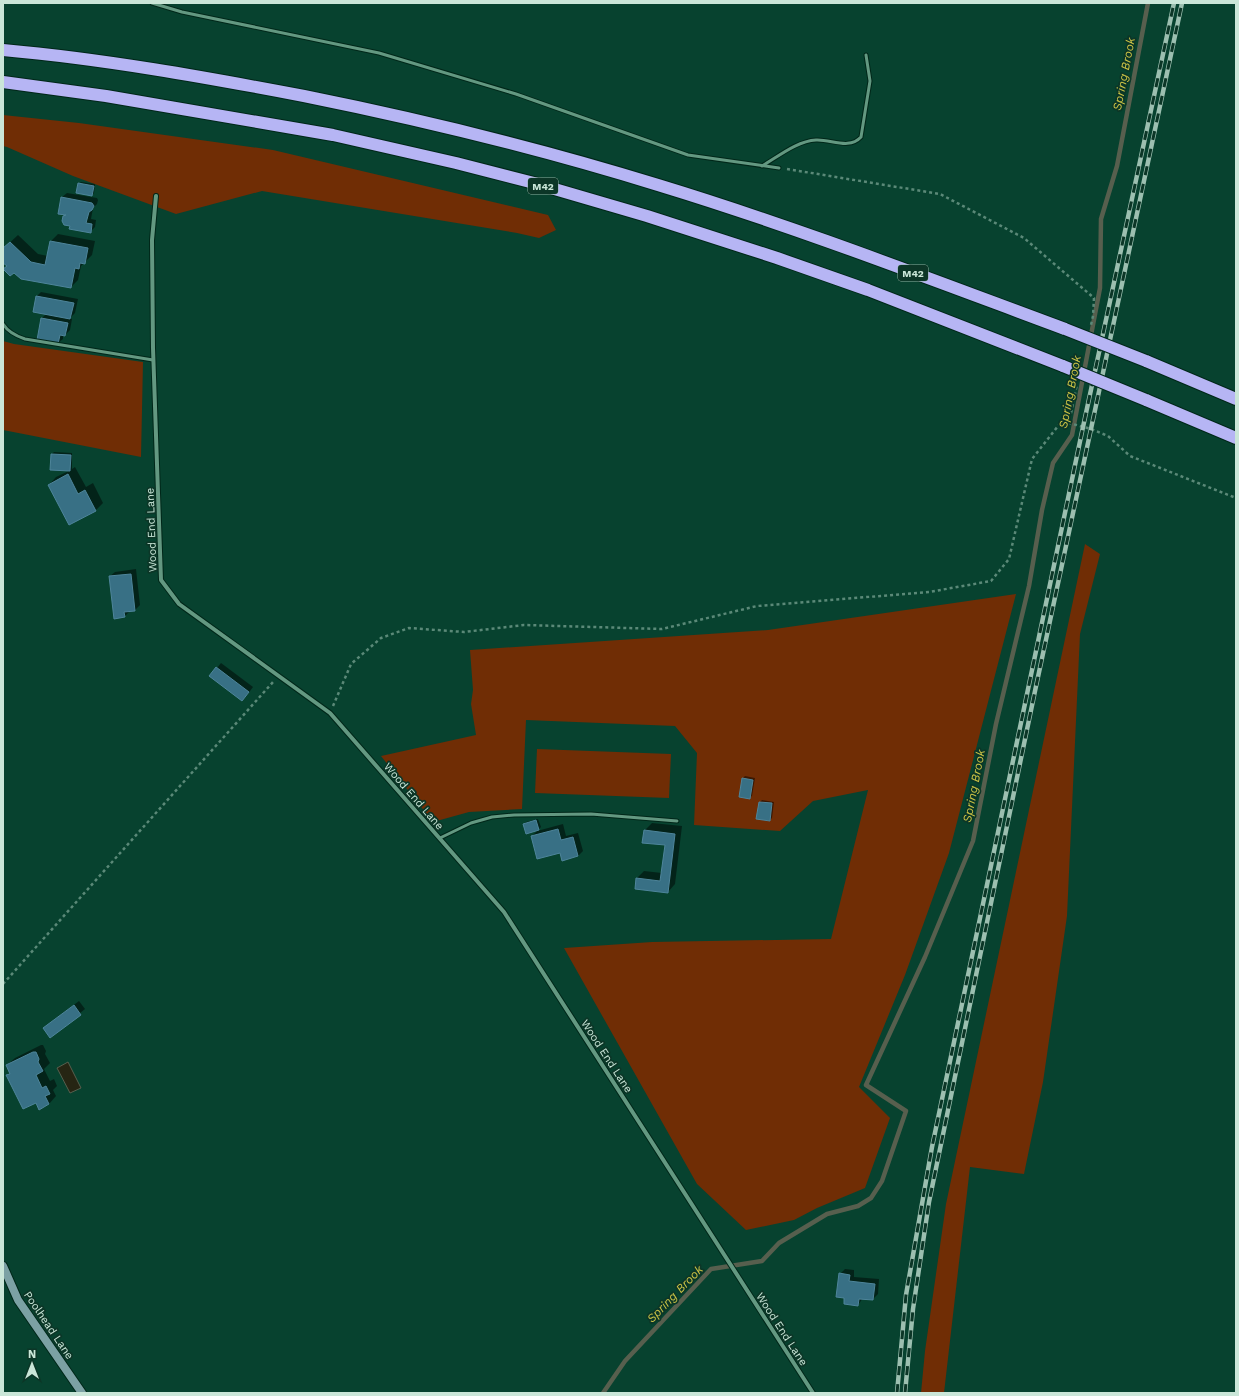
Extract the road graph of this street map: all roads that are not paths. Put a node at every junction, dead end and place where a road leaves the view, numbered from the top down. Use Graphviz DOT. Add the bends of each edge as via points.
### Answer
graph roads {
  1 [pos="152,3"];
  2 [pos="3,50"];
  3 [pos="866,55"];
  4 [pos="3,82"];
  5 [pos="762,166"];
  6 [pos="779,168"];
  7 [pos="156,196"];
  8 [pos="3,324"];
  9 [pos="154,360"];
  10 [pos="1236,399"];
  11 [pos="1236,438"];
  12 [pos="677,821"];
  13 [pos="440,838"];
  14 [pos="3,1266"];
  15 [pos="82,1393"];
  16 [pos="813,1393"];
  1 -- 5 [label="lane" via="182,12 379,54 516,94 688,155"];
  2 -- 10 [label="highway, M42, bridge" via="150,68 261,88 377,111 552,154 761,218 867,255 1065,329"];
  3 -- 5 [label="lane" via="870,81 861,137 856,142 848,143 818,140 804,142"];
  4 -- 11 [label="highway, M42, bridge" via="106,96 333,135 534,183 647,216 868,290 1063,366"];
  5 -- 6 [label="lane"];
  7 -- 9 [label="street, Wood End Lane" via="152,240"];
  8 -- 9 [label="lane" via="16,336 24,339"];
  9 -- 13 [label="street, Wood End Lane" via="161,580 179,604 330,713"];
  12 -- 13 [label="lane" via="591,814 514,815 492,817 471,823"];
  13 -- 16 [label="street, Wood End Lane" via="504,912"];
  14 -- 15 [label="street, Poolhead Lane" via="18,1300"];
}
